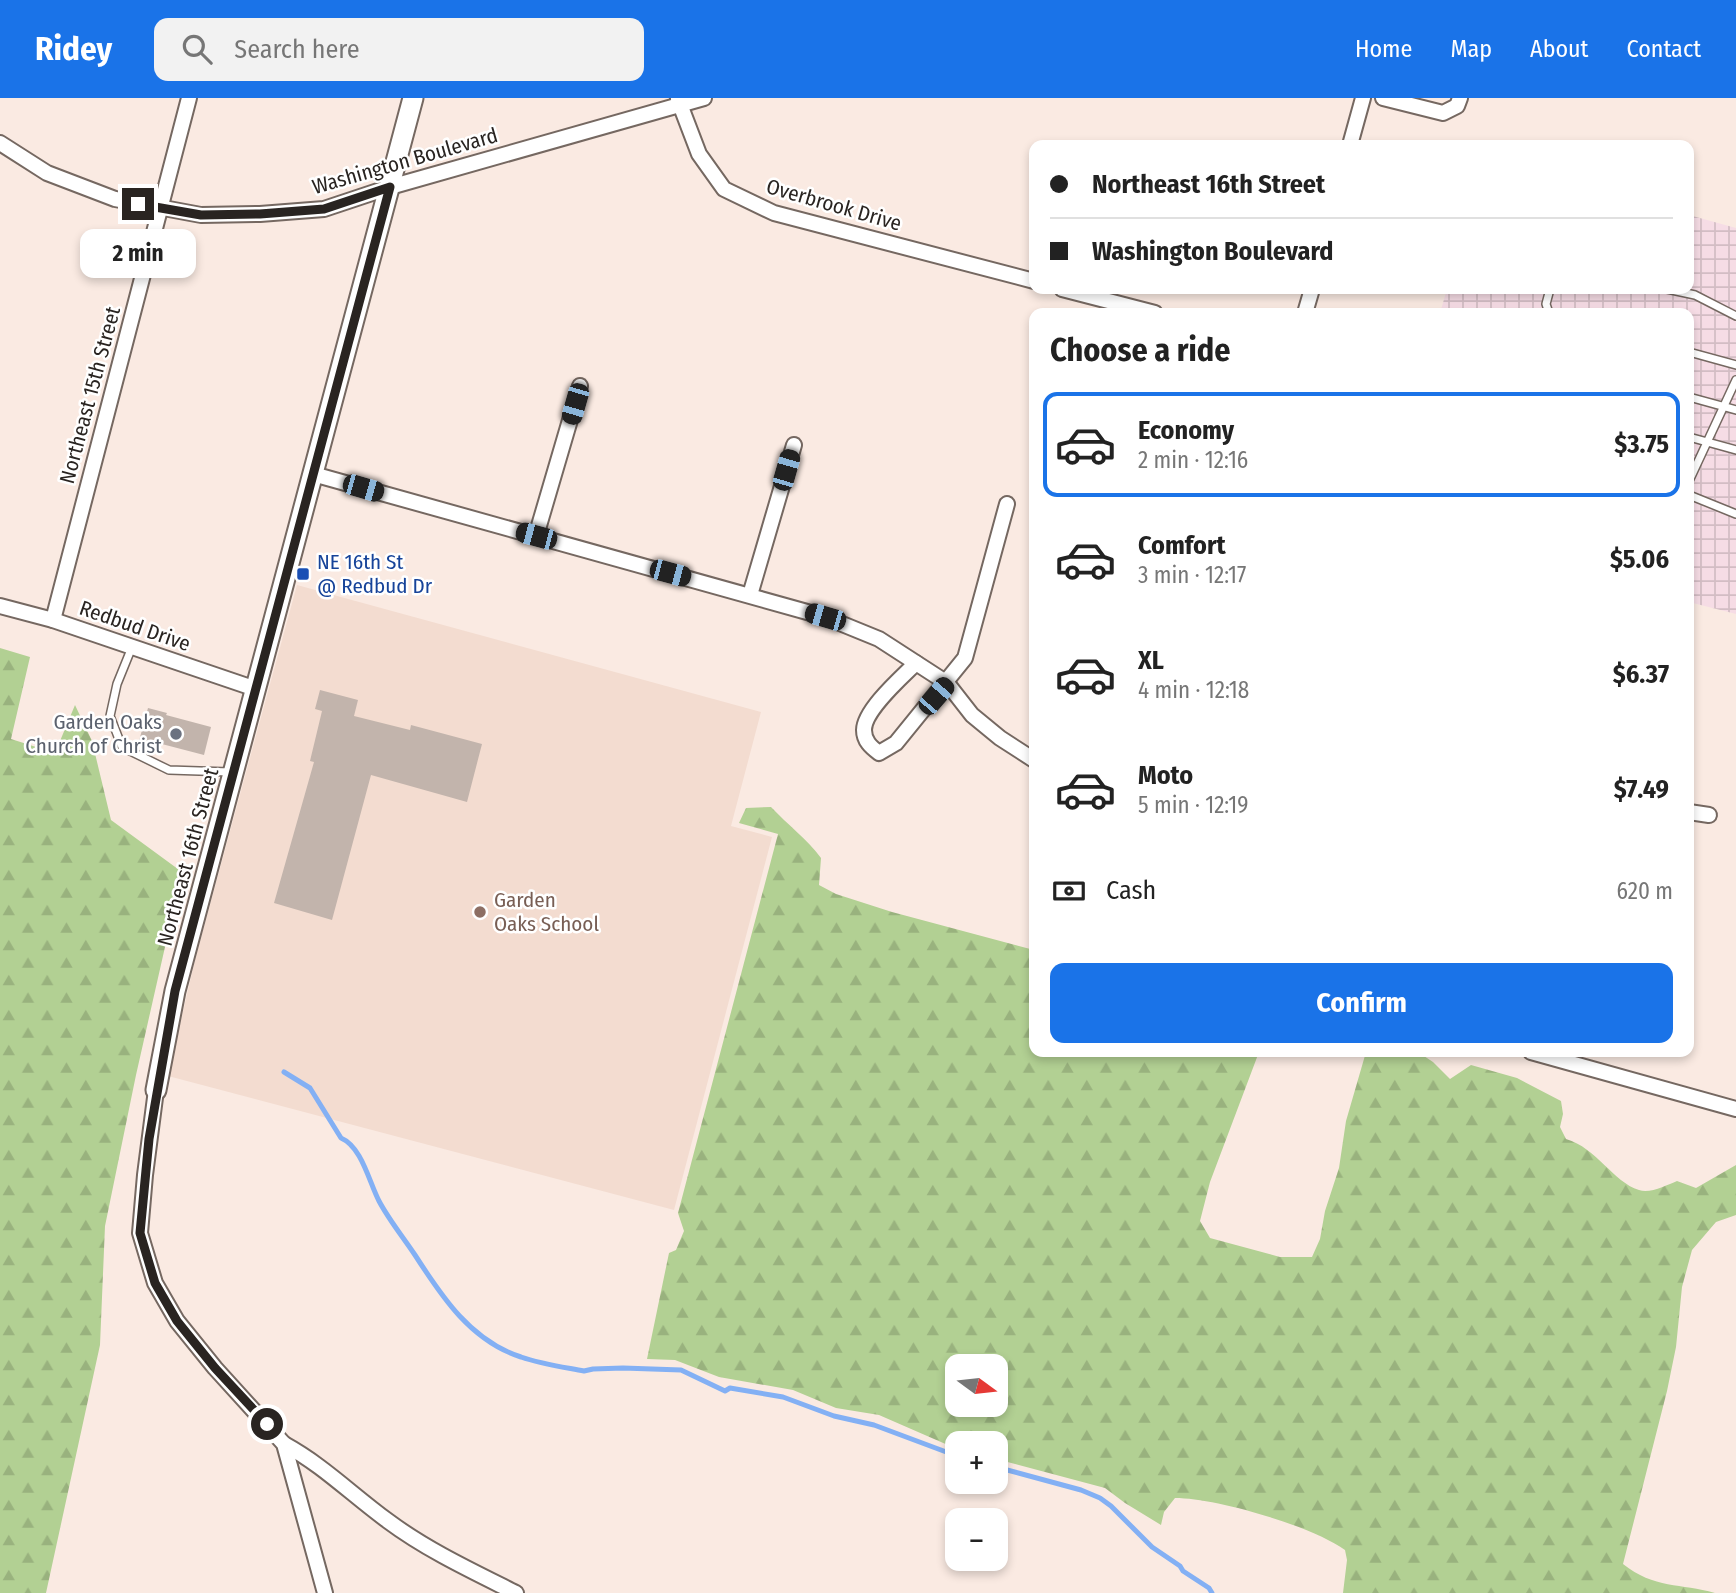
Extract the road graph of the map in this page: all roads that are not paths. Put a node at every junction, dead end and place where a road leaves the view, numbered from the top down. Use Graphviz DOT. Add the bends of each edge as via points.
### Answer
graph roads {
  1 [pos="189,98"];
  2 [pos="413,98"];
  3 [pos="704,98"];
  4 [pos="1363,98"];
  5 [pos="1382,98"];
  6 [pos="1460,98"];
  7 [pos="679,102"];
  8 [pos="1351,140"];
  9 [pos="0,143"];
  10 [pos="390,187"];
  11 [pos="161,209"];
  12 [pos="1029,280"];
  13 [pos="1081,294"];
  14 [pos="1690,294"];
  15 [pos="1136,308"];
  16 [pos="1736,316"];
  17 [pos="1694,353"];
  18 [pos="1736,365"];
  19 [pos="1736,380"];
  20 [pos="580,386"];
  21 [pos="1694,398"];
  22 [pos="1723,407"];
  23 [pos="1736,410"];
  24 [pos="1694,438"];
  25 [pos="1707,442"];
  26 [pos="794,445"];
  27 [pos="1736,450"];
  28 [pos="1694,470"];
  29 [pos="313,474"];
  30 [pos="1694,497"];
  31 [pos="1007,504"];
  32 [pos="1736,514"];
  33 [pos="536,536"];
  34 [pos="750,595"];
  35 [pos="0,606"];
  36 [pos="53,620"];
  37 [pos="132,647"];
  38 [pos="916,663"];
  39 [pos="947,683"];
  40 [pos="257,689"];
  41 [pos="1029,757"];
  42 [pos="234,772"];
  43 [pos="1694,812"];
  44 [pos="1709,815"];
  45 [pos="1549,1057"];
  46 [pos="156,1090"];
  47 [pos="1736,1109"];
  48 [pos="284,1444"];
  49 [pos="326,1593"];
  50 [pos="516,1593"];
  1 -- 11 [label="street, Northeast 15th Street"];
  2 -- 10 [label="street, Northeast 16th Street"];
  3 -- 7 [label="street, Washington Boulevard"];
  4 -- 8 [label="street"];
  5 -- 6 [label="street" via="1443,113 1457,106"];
  7 -- 10 [label="street, Washington Boulevard"];
  7 -- 12 [label="street, Overbrook Drive" via="699,154 724,189 774,213"];
  9 -- 11 [label="street, Washington Boulevard" via="47,173 115,199"];
  10 -- 11 [label="street, Washington Boulevard" via="324,209 201,215"];
  10 -- 29 [label="street, Northeast 16th Street"];
  11 -- 36 [label="street, Northeast 15th Street"];
  13 -- 15 [label="street"];
  14 -- 16 [label="lane"];
  17 -- 18 [label="lane"];
  19 -- 22 [label="lane"];
  20 -- 33 [label="street"];
  21 -- 22 [label="lane"];
  22 -- 23 [label="lane"];
  22 -- 25 [label="lane"];
  24 -- 25 [label="lane"];
  25 -- 27 [label="lane"];
  25 -- 28 [label="lane"];
  26 -- 34 [label="street"];
  29 -- 33 [label="street"];
  29 -- 40 [label="street, Northeast 16th Street"];
  30 -- 32 [label="lane"];
  31 -- 39 [label="street" via="965,658"];
  33 -- 34 [label="street"];
  34 -- 38 [label="street" via="879,639"];
  35 -- 36 [label="street, Redbud Drive"];
  36 -- 37 [label="street, Redbud Drive"];
  37 -- 40 [label="street, Redbud Drive"];
  37 -- 42 [label="lane" via="110,716 122,747 169,770"];
  38 -- 39 [label="street"];
  38 -- 39 [label="street" via="873,707 864,728 868,744 879,753 896,743"];
  39 -- 41 [label="street" via="972,715"];
  40 -- 42 [label="street, Northeast 16th Street"];
  42 -- 46 [label="street, Northeast 16th Street" via="175,991"];
  43 -- 44 [label="street"];
  45 -- 47 [label="street"];
  46 -- 48 [label="street, Northeast 16th Street" via="140,1233 155,1283 177,1321"];
  48 -- 49 [label="street, Northeast 16th Street"];
  48 -- 50 [label="street" via="314,1461 389,1522 446,1558"];
}
